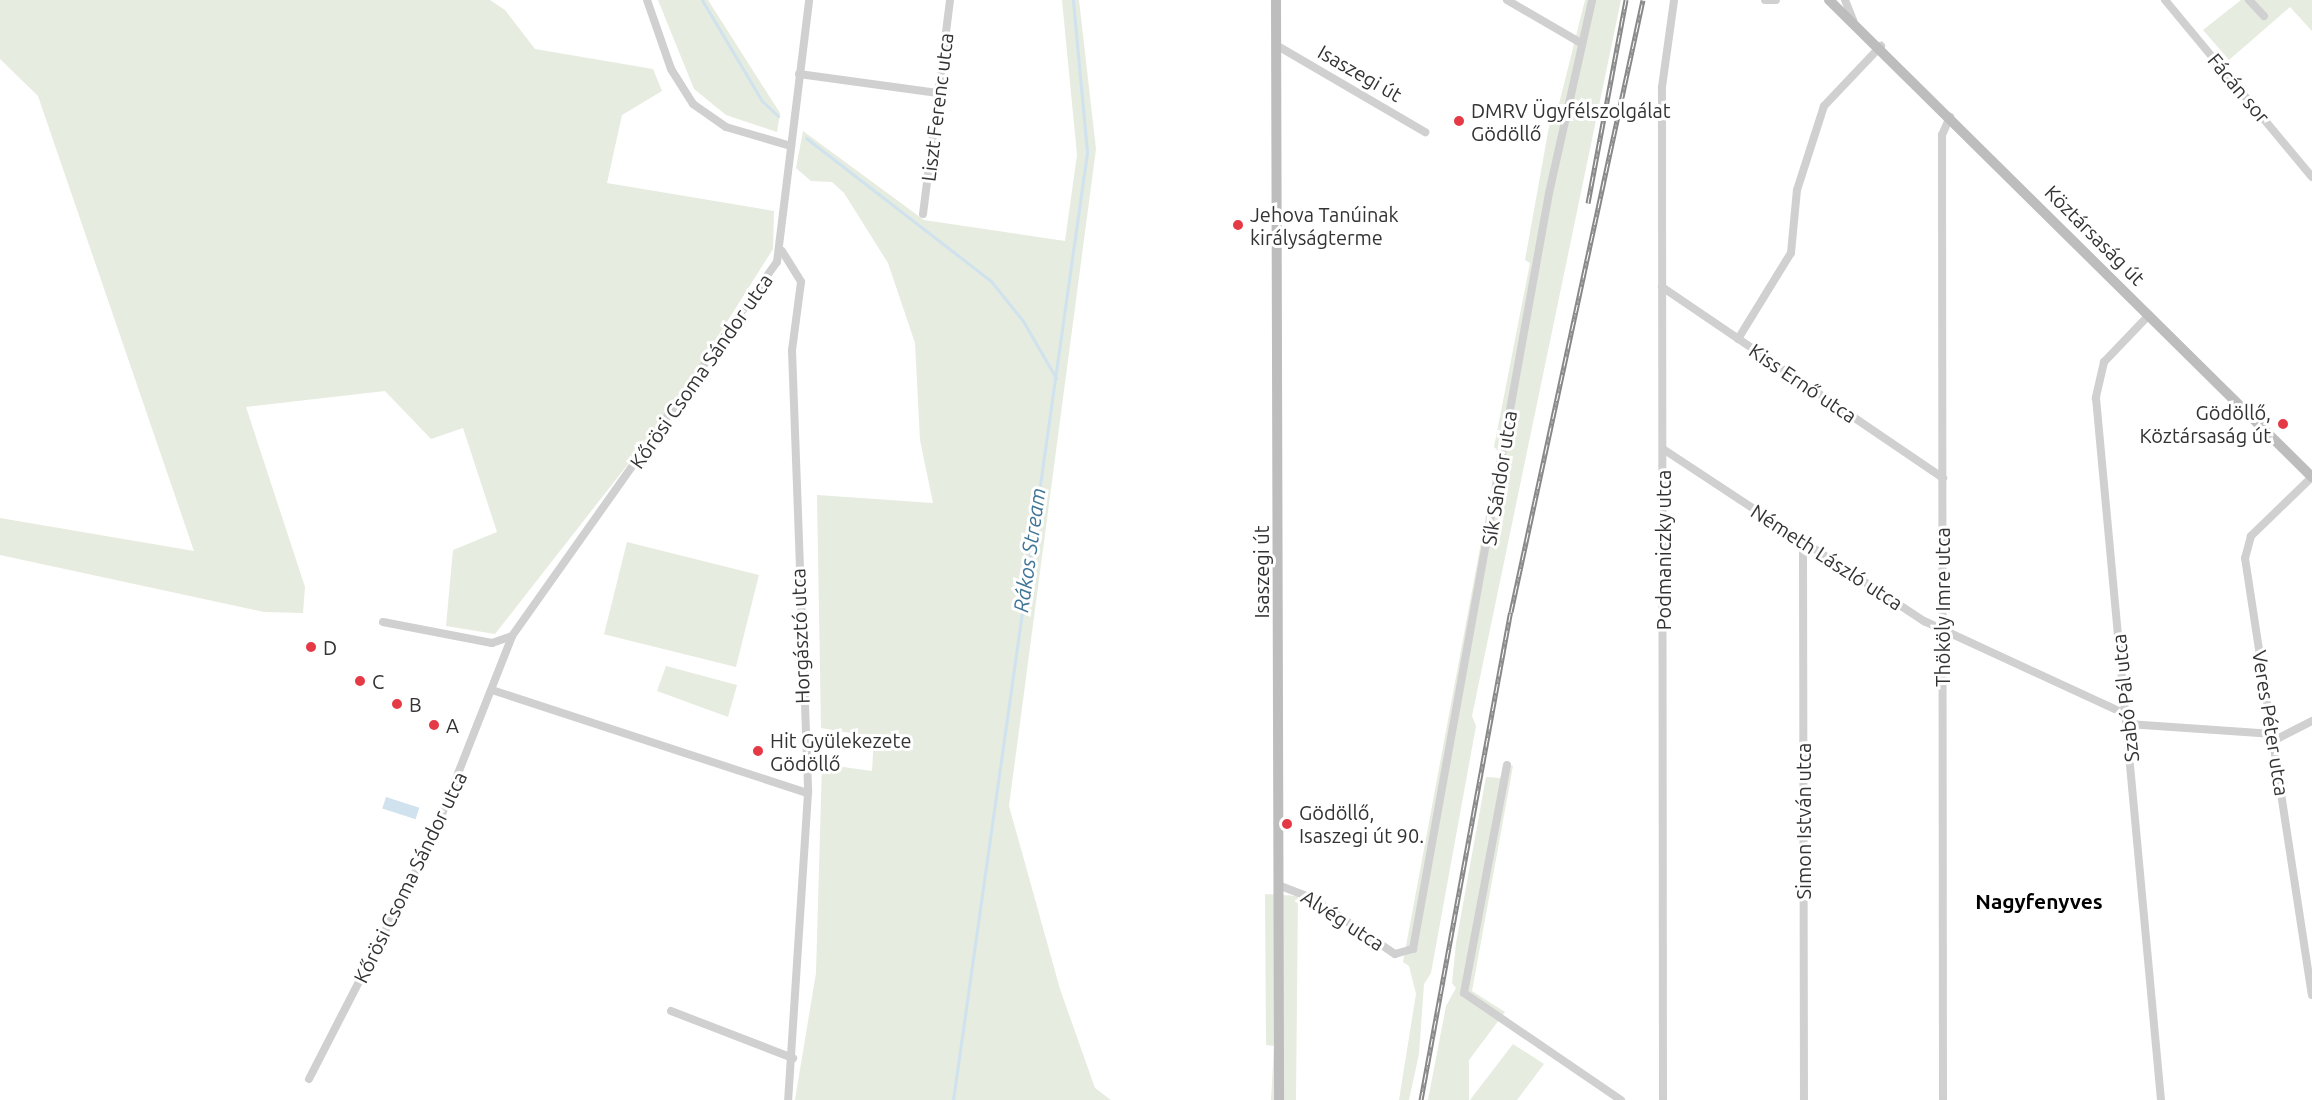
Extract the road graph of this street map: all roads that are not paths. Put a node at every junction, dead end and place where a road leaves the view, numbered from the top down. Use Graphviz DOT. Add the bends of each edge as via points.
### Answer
graph roads {
  1 [pos="647,0"];
  2 [pos="808,0"];
  3 [pos="950,0"];
  4 [pos="1276,0"];
  5 [pos="1507,0"];
  6 [pos="1592,0"];
  7 [pos="1674,0"];
  8 [pos="1766,0"];
  9 [pos="1776,0"];
  10 [pos="1829,0"];
  11 [pos="1845,0"];
  12 [pos="2165,0"];
  13 [pos="2249,0"];
  14 [pos="2264,16"];
  15 [pos="1853,20"];
  16 [pos="1581,43"];
  17 [pos="1276,45"];
  18 [pos="1881,46"];
  19 [pos="799,74"];
  20 [pos="938,93"];
  21 [pos="1951,115"];
  22 [pos="1425,132"];
  23 [pos="791,146"];
  24 [pos="2312,177"];
  25 [pos="923,214"];
  26 [pos="782,251"];
  27 [pos="1662,287"];
  28 [pos="2149,315"];
  29 [pos="1738,339"];
  30 [pos="1663,449"];
  31 [pos="2312,477"];
  32 [pos="1943,478"];
  33 [pos="1803,542"];
  34 [pos="383,622"];
  35 [pos="1941,627"];
  36 [pos="512,636"];
  37 [pos="492,690"];
  38 [pos="2127,720"];
  39 [pos="2312,722"];
  40 [pos="2274,737"];
  41 [pos="1507,765"];
  42 [pos="808,793"];
  43 [pos="1278,885"];
  44 [pos="1407,954"];
  45 [pos="2312,995"];
  46 [pos="671,1011"];
  47 [pos="793,1058"];
  48 [pos="309,1079"];
  49 [pos="788,1100"];
  50 [pos="1279,1100"];
  51 [pos="1621,1100"];
  52 [pos="1663,1100"];
  53 [pos="1804,1100"];
  54 [pos="1943,1100"];
  55 [pos="2161,1100"];
  1 -- 23 [label="street" via="671,69 693,104 726,127"];
  2 -- 19 [label="street, Kőrösi Csoma Sándor utca"];
  3 -- 20 [label="street, Liszt Ferenc utca"];
  4 -- 17 [label="main road, Isaszegi út"];
  5 -- 16 [label="street"];
  6 -- 16 [label="street, Sík Sándor utca"];
  7 -- 27 [label="street, Podmaniczky utca" via="1662,87"];
  8 -- 9 [label="street"];
  10 -- 15 [label="main road, Köztársaság út"];
  11 -- 15 [label="street, Köztársaság út"];
  12 -- 24 [label="street, Fácán sor"];
  13 -- 14 [label="street"];
  15 -- 18 [label="main road, Köztársaság út"];
  16 -- 44 [label="street, Sík Sándor utca" via="1516,374 1422,910"];
  17 -- 22 [label="street, Isaszegi út"];
  17 -- 43 [label="main road, Isaszegi út"];
  18 -- 21 [label="main road, Köztársaság út"];
  18 -- 29 [label="street" via="1824,106 1797,190 1791,253"];
  19 -- 20 [label="street"];
  19 -- 23 [label="street, Kőrösi Csoma Sándor utca"];
  20 -- 25 [label="street, Liszt Ferenc utca"];
  21 -- 28 [label="main road, Köztársaság út"];
  21 -- 32 [label="street, Thököly Imre utca" via="1942,135"];
  23 -- 26 [label="street, Kőrösi Csoma Sándor utca"];
  26 -- 36 [label="street, Kőrösi Csoma Sándor utca" via="760,292"];
  26 -- 42 [label="street, Horgásztó utca" via="801,282 792,362"];
  27 -- 29 [label="street, Kiss Ernő utca"];
  27 -- 30 [label="street, Podmaniczky utca"];
  28 -- 31 [label="main road, Köztársaság út"];
  28 -- 38 [label="street, Szabó Pál utca" via="2104,362 2096,398"];
  29 -- 32 [label="street, Kiss Ernő utca"];
  30 -- 33 [label="street, Németh László utca"];
  30 -- 52 [label="street, Podmaniczky utca"];
  31 -- 40 [label="street, Veres Péter utca" via="2258,528 2246,549"];
  32 -- 35 [label="street, Thököly Imre utca"];
  33 -- 35 [label="street, Németh László utca" via="1924,621"];
  33 -- 53 [label="street, Simon István utca"];
  34 -- 36 [label="street" via="492,643"];
  35 -- 38 [label="street, Németh László utca"];
  35 -- 54 [label="street, Thököly Imre utca"];
  36 -- 37 [label="street, Kőrösi Csoma Sándor utca"];
  37 -- 42 [label="street"];
  37 -- 48 [label="street, Kőrösi Csoma Sándor utca" via="431,842"];
  38 -- 40 [label="street, Németh László utca"];
  38 -- 55 [label="street, Szabó Pál utca"];
  39 -- 40 [label="street, Németh László utca"];
  40 -- 45 [label="street, Veres Péter utca"];
  41 -- 51 [label="street" via="1464,993"];
  42 -- 47 [label="street, Horgásztó utca"];
  43 -- 44 [label="street, Alvég utca" via="1314,899 1395,954"];
  43 -- 50 [label="main road, Isaszegi út"];
  46 -- 47 [label="street"];
  47 -- 49 [label="street, Horgásztó utca"];
}
